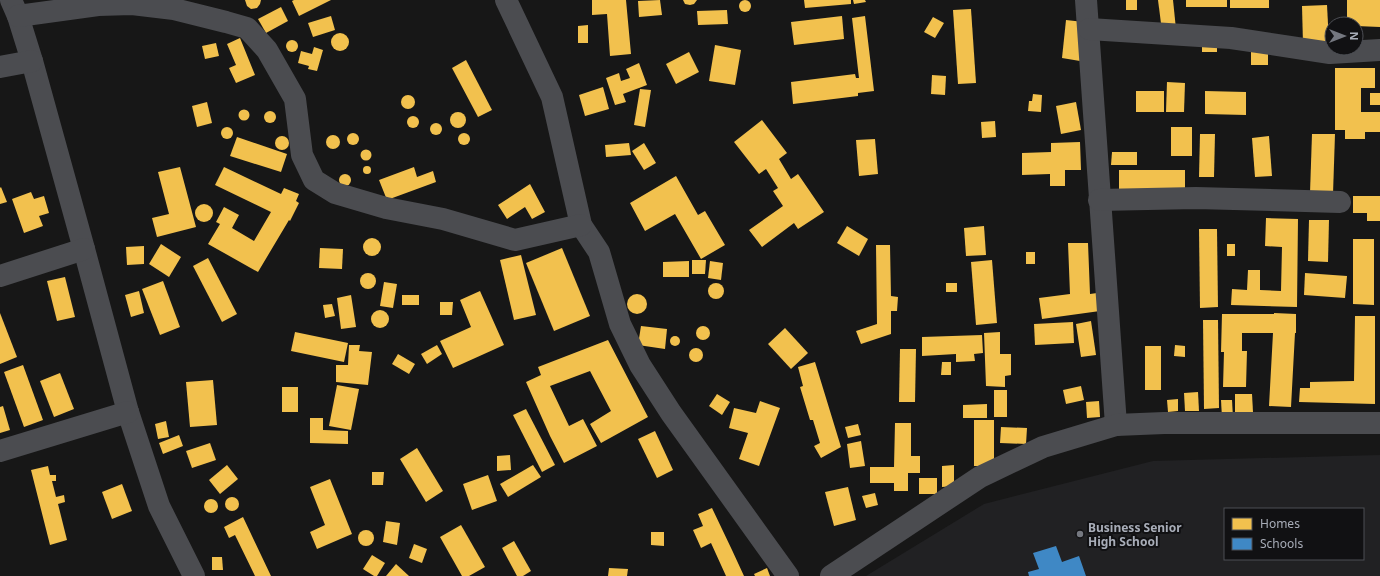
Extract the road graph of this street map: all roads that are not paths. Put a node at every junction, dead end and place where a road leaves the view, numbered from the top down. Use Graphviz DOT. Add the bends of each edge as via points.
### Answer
graph roads {
  1 [pos="506,0"];
  2 [pos="1086,0"];
  3 [pos="14,8"];
  4 [pos="1089,29"];
  5 [pos="1380,50"];
  6 [pos="32,61"];
  7 [pos="0,67"];
  8 [pos="1099,200"];
  9 [pos="1340,202"];
  10 [pos="581,225"];
  11 [pos="84,249"];
  12 [pos="0,276"];
  13 [pos="128,412"];
  14 [pos="1380,423"];
  15 [pos="1116,425"];
  16 [pos="0,452"];
  17 [pos="194,576"];
  18 [pos="788,576"];
  19 [pos="831,576"];
  1 -- 10 [label="street" via="552,97"];
  2 -- 4 [label="street"];
  3 -- 6 [label="street"];
  3 -- 10 [label="street" via="132,4 174,9 248,28 267,50 295,99 302,155 314,180 335,193 386,208 443,219 515,240"];
  4 -- 5 [label="street" via="1231,38 1330,53"];
  4 -- 8 [label="street"];
  6 -- 7 [label="street"];
  6 -- 11 [label="street"];
  8 -- 9 [label="street" via="1196,198"];
  8 -- 15 [label="street"];
  10 -- 18 [label="street" via="599,252 620,324 640,365 671,413"];
  11 -- 12 [label="street"];
  11 -- 13 [label="street"];
  13 -- 16 [label="street"];
  13 -- 17 [label="street" via="159,506"];
  14 -- 15 [label="street"];
  15 -- 19 [label="street" via="1042,447 980,477"];
}
